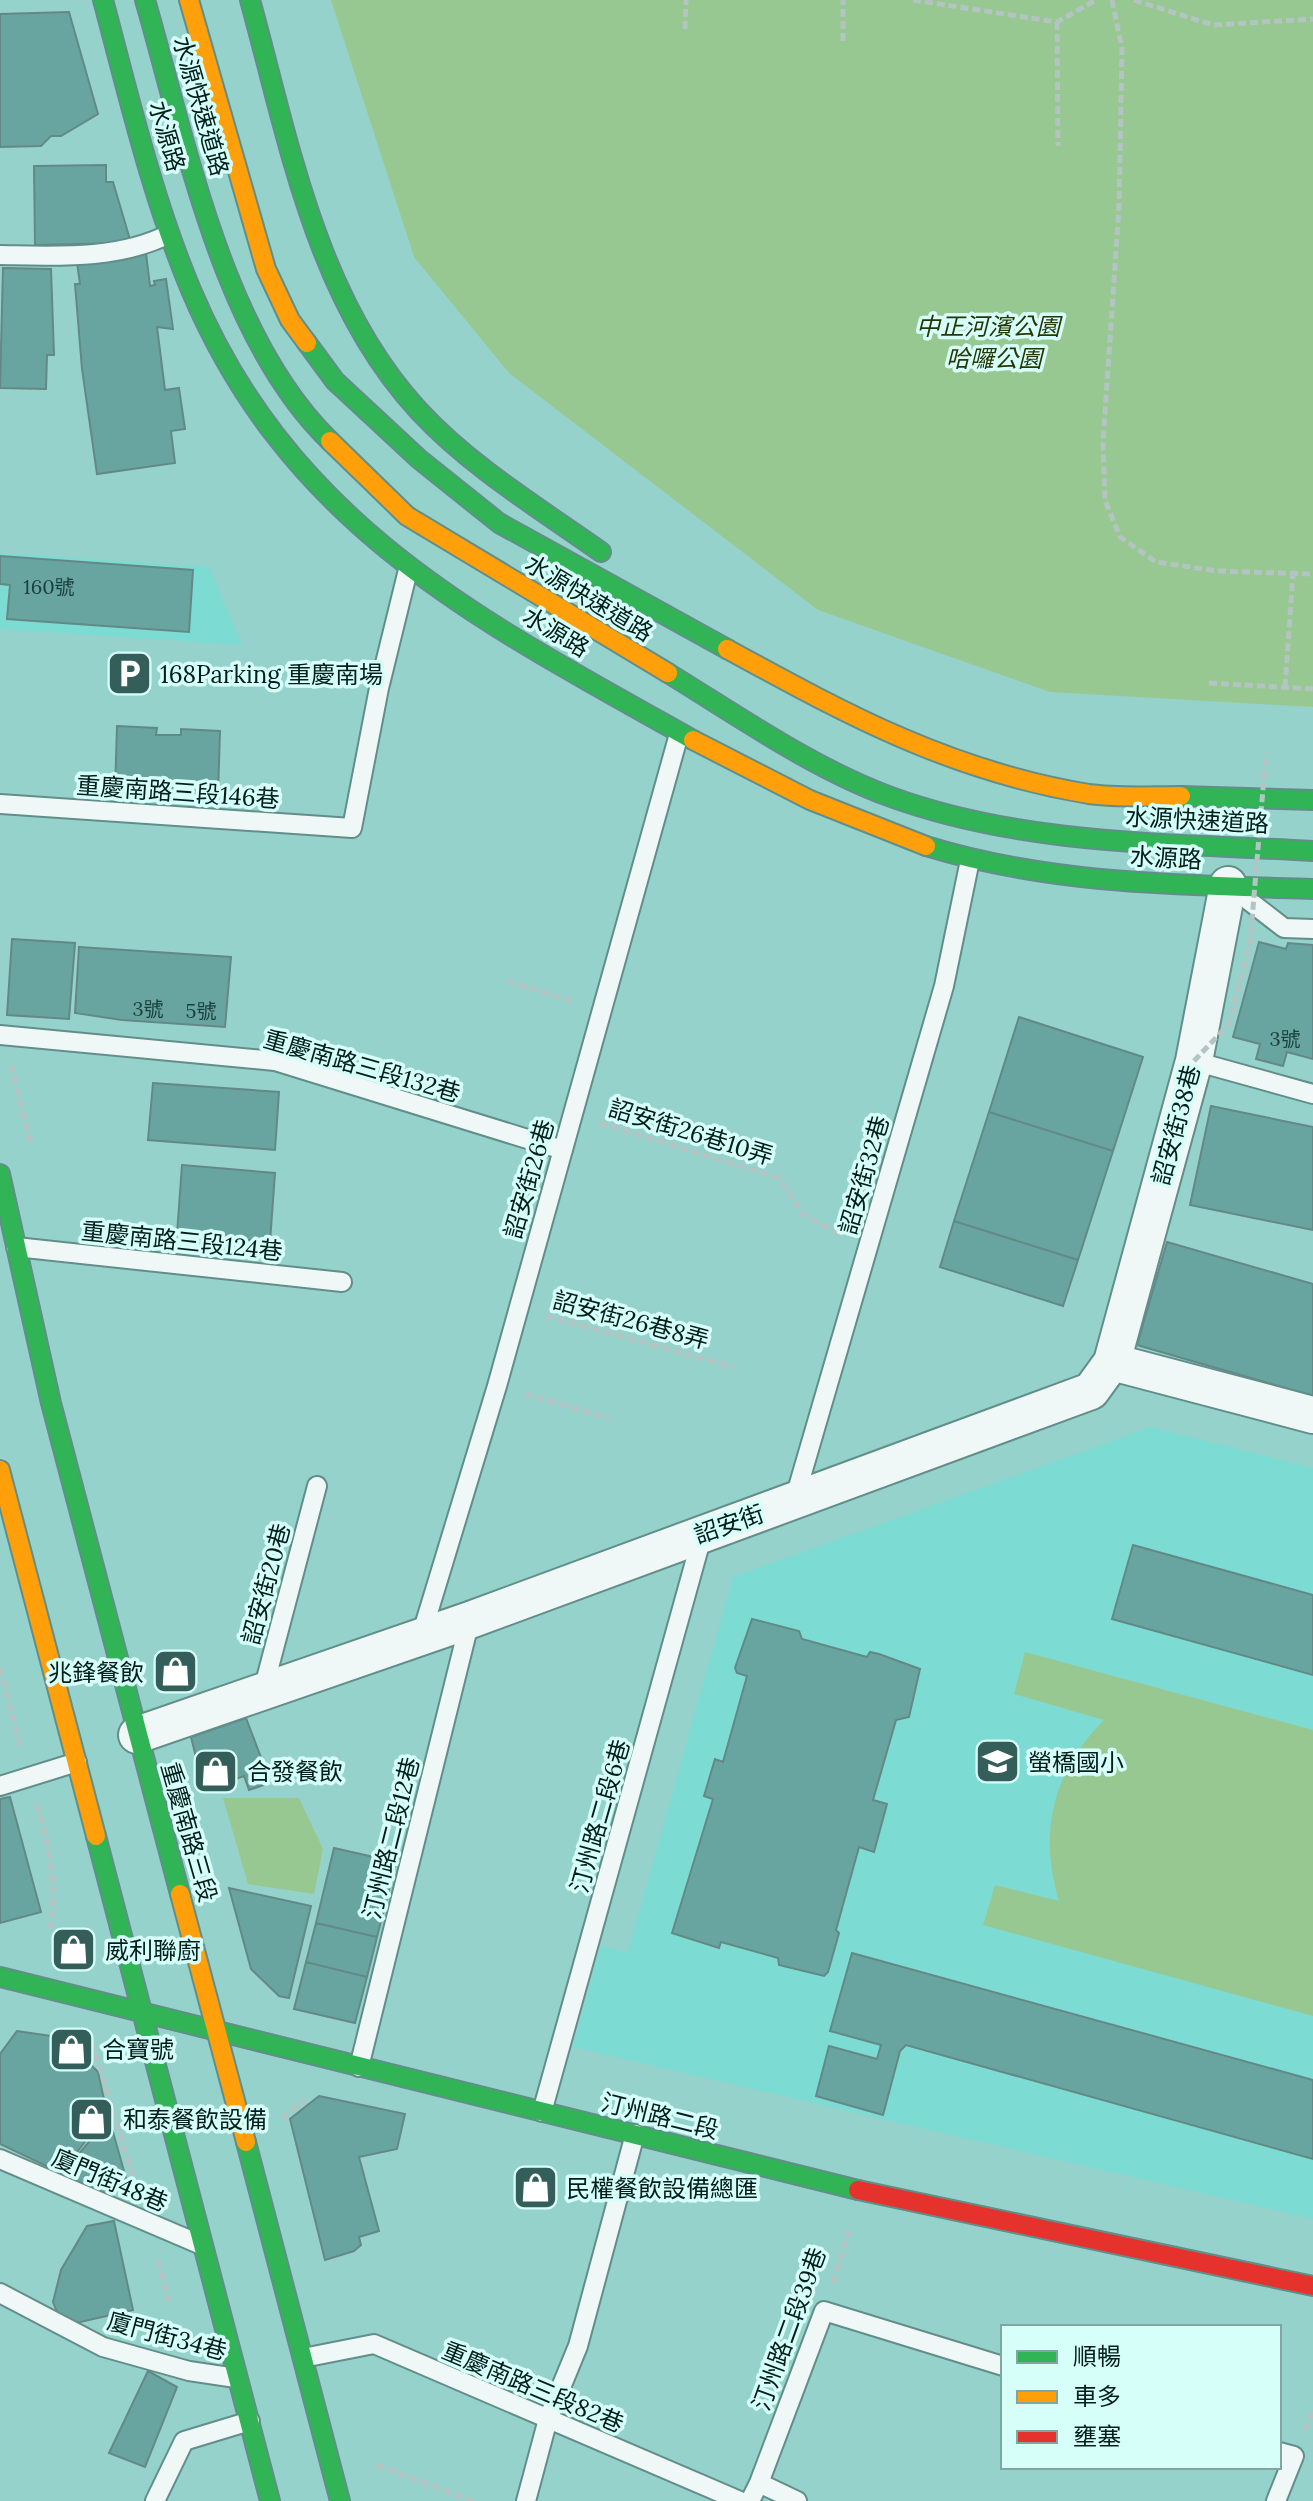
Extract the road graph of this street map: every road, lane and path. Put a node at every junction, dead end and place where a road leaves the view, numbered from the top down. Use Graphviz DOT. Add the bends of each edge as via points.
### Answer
graph roads {
  1 [pos="103,0"];
  2 [pos="145,0"];
  3 [pos="189,0"];
  4 [pos="250,0"];
  5 [pos="686,0"];
  6 [pos="843,0"];
  7 [pos="913,0"];
  8 [pos="1096,0"];
  9 [pos="1112,0"];
  10 [pos="1134,0"];
  11 [pos="1313,19"];
  12 [pos="1057,22"];
  13 [pos="685,29"];
  14 [pos="843,41"];
  15 [pos="1058,146"];
  16 [pos="169,234"];
  17 [pos="0,255"];
  18 [pos="408,568"];
  19 [pos="1293,573"];
  20 [pos="1313,574"];
  21 [pos="769,673"];
  22 [pos="1209,683"];
  23 [pos="1285,687"];
  24 [pos="1313,689"];
  25 [pos="679,734"];
  26 [pos="1266,753"];
  27 [pos="1313,800"];
  28 [pos="0,804"];
  29 [pos="1313,851"];
  30 [pos="970,860"];
  31 [pos="1228,885"];
  32 [pos="1313,889"];
  33 [pos="1313,929"];
  34 [pos="507,981"];
  35 [pos="600,1011"];
  36 [pos="0,1035"];
  37 [pos="1194,1061"];
  38 [pos="1313,1094"];
  39 [pos="572,1114"];
  40 [pos="563,1150"];
  41 [pos="0,1174"];
  42 [pos="16,1247"];
  43 [pos="868,1249"];
  44 [pos="342,1282"];
  45 [pos="518,1308"];
  46 [pos="1112,1362"];
  47 [pos="734,1367"];
  48 [pos="497,1386"];
  49 [pos="1313,1415"];
  50 [pos="609,1418"];
  51 [pos="0,1470"];
  52 [pos="317,1486"];
  53 [pos="794,1502"];
  54 [pos="704,1533"];
  55 [pos="0,1570"];
  56 [pos="27,1572"];
  57 [pos="470,1620"];
  58 [pos="421,1636"];
  59 [pos="262,1694"];
  60 [pos="137,1735"];
  61 [pos="77,1762"];
  62 [pos="0,1786"];
  63 [pos="0,1977"];
  64 [pos="142,2013"];
  65 [pos="214,2028"];
  66 [pos="91,2037"];
  67 [pos="359,2068"];
  68 [pos="542,2112"];
  69 [pos="635,2134"];
  70 [pos="0,2159"];
  71 [pos="861,2191"];
  72 [pos="147,2222"];
  73 [pos="202,2245"];
  74 [pos="1313,2286"];
  75 [pos="0,2293"];
  76 [pos="172,2311"];
  77 [pos="824,2311"];
  78 [pos="303,2358"];
  79 [pos="1001,2365"];
  80 [pos="237,2378"];
  81 [pos="548,2419"];
  82 [pos="250,2421"];
  83 [pos="327,2446"];
  84 [pos="1286,2454"];
  85 [pos="759,2483"];
  86 [pos="155,2501"];
  87 [pos="270,2501"];
  88 [pos="340,2501"];
  89 [pos="473,2501"];
  90 [pos="526,2501"];
  91 [pos="740,2501"];
  92 [pos="750,2501"];
  93 [pos="797,2501"];
  94 [pos="1276,2501"];
  1 -- 16 [label="main road, 水源路"];
  2 -- 29 [label="main road, 水源快速道路" via="214,238 244,312 288,392 407,516 795,750 890,797 982,823 1074,838"];
  3 -- 21 [label="main road, 水源快速道路" via="266,269 290,320 335,381 499,523"];
  4 -- 21 [label="main road" via="330,266 372,351 418,411 490,472"];
  5 -- 13 [label="path"];
  6 -- 14 [label="path"];
  7 -- 12 [label="path"];
  8 -- 12 [label="path"];
  9 -- 19 [label="path" via="1122,65 1119,207 1103,442 1105,500 1120,537 1156,562 1217,571"];
  10 -- 11 [label="path" via="1213,25"];
  12 -- 15 [label="path"];
  16 -- 17 [label="lane" via="142,248 63,256"];
  16 -- 18 [label="main road, 水源路" via="206,325 296,464 346,516"];
  18 -- 25 [label="main road, 水源路"];
  18 -- 28 [label="lane, 重慶南路三段146巷" via="352,828"];
  19 -- 20 [label="path"];
  19 -- 23 [label="path"];
  21 -- 27 [label="main road, 水源快速道路" via="860,722 974,768 1091,794"];
  22 -- 23 [label="path"];
  23 -- 24 [label="path"];
  25 -- 30 [label="main road, 水源路" via="816,805"];
  25 -- 35 [label="lane, 詔安街26巷"];
  26 -- 37 [label="path, bridge" via="1250,944 1229,1024"];
  30 -- 31 [label="main road, 水源路" via="1047,875"];
  30 -- 43 [label="lane, 詔安街32巷" via="944,986"];
  31 -- 32 [label="main road, 水源路"];
  31 -- 33 [label="lane" via="1284,928"];
  31 -- 37 [label="street, 詔安街38巷"];
  34 -- 35 [label="path"];
  35 -- 39 [label="lane, 詔安街26巷"];
  36 -- 40 [label="lane, 重慶南路三段132巷" via="275,1061"];
  37 -- 38 [label="lane"];
  37 -- 46 [label="street, 詔安街38巷"];
  39 -- 40 [label="lane, 詔安街26巷"];
  39 -- 43 [label="path, 詔安街26巷10弄" via="779,1178 803,1214"];
  40 -- 45 [label="lane, 詔安街26巷"];
  41 -- 42 [label="main road, 重慶南路三段"];
  42 -- 44 [label="lane, 重慶南路三段124巷"];
  42 -- 60 [label="main road, 重慶南路三段"];
  43 -- 53 [label="lane, 詔安街32巷"];
  45 -- 47 [label="path, 詔安街26巷8弄"];
  45 -- 48 [label="lane, 詔安街26巷"];
  46 -- 49 [label="street"];
  46 -- 53 [label="street, 詔安街" via="1091,1391"];
  48 -- 50 [label="path"];
  48 -- 58 [label="lane, 詔安街26巷"];
  51 -- 56 [label="main road"];
  52 -- 59 [label="lane, 詔安街20巷"];
  53 -- 54 [label="street, 詔安街"];
  54 -- 57 [label="street, 詔安街"];
  54 -- 68 [label="lane, 汀州路二段6巷"];
  55 -- 56 [label="lane"];
  56 -- 61 [label="main road"];
  57 -- 58 [label="street, 詔安街"];
  57 -- 67 [label="lane, 汀州路二段12巷"];
  58 -- 59 [label="street, 詔安街"];
  59 -- 60 [label="street, 詔安街"];
  60 -- 65 [label="main road, 重慶南路三段"];
  61 -- 62 [label="lane"];
  61 -- 64 [label="main road"];
  63 -- 64 [label="main road, 汀州路二段"];
  64 -- 65 [label="main road, 汀州路二段"];
  64 -- 73 [label="main road"];
  65 -- 67 [label="main road, 汀州路二段"];
  65 -- 78 [label="main road, 重慶南路三段"];
  66 -- 72 [label="path"];
  67 -- 68 [label="main road, 汀州路二段"];
  68 -- 69 [label="main road, 汀州路二段"];
  69 -- 71 [label="main road, 汀州路二段"];
  69 -- 81 [label="lane" via="578,2346"];
  70 -- 72 [label="lane, 廈門街48巷"];
  71 -- 74 [label="main road, 汀州路二段"];
  71 -- 77 [label="path, 汀州路二段39巷"];
  72 -- 73 [label="lane, 廈門街48巷"];
  72 -- 76 [label="path"];
  73 -- 80 [label="main road"];
  75 -- 80 [label="lane, 廈門街34巷" via="103,2347"];
  77 -- 79 [label="lane"];
  77 -- 85 [label="lane, 汀州路二段39巷"];
  78 -- 81 [label="lane, 重慶南路三段82巷" via="374,2344"];
  78 -- 83 [label="main road, 重慶南路三段"];
  80 -- 82 [label="main road"];
  81 -- 90 [label="lane"];
  81 -- 91 [label="lane, 重慶南路三段82巷"];
  82 -- 86 [label="lane" via="184,2441"];
  82 -- 87 [label="main road"];
  83 -- 88 [label="main road, 重慶南路三段"];
  83 -- 89 [label="path"];
  84 -- 94 [label="lane"];
  85 -- 92 [label="lane"];
  85 -- 93 [label="lane"];
}
